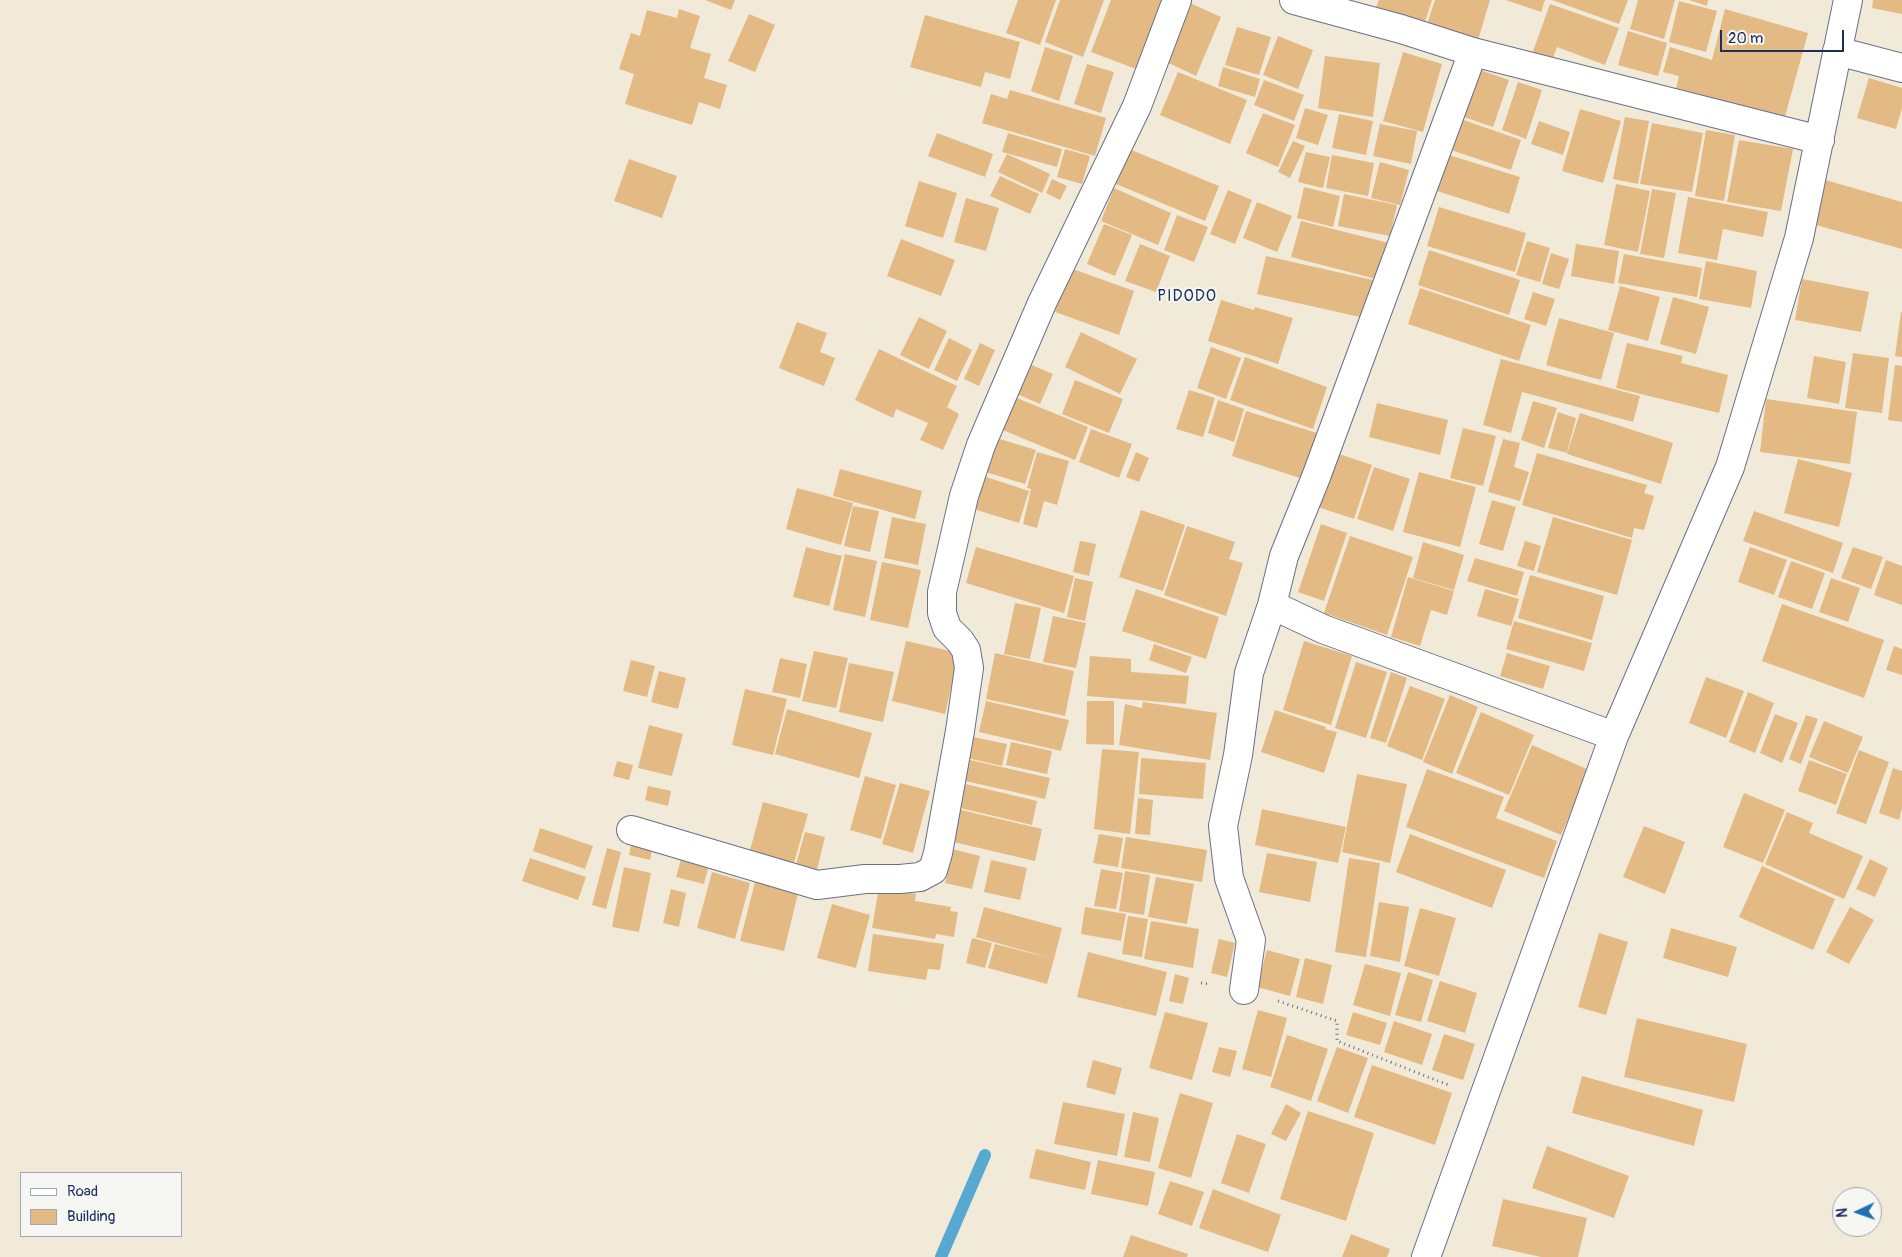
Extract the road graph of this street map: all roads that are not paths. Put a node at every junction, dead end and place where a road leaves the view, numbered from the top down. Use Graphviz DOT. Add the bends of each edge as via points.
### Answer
graph roads {
  1 [pos="1177,0"];
  2 [pos="1294,0"];
  3 [pos="1848,0"];
  4 [pos="1837,51"];
  5 [pos="1474,52"];
  6 [pos="1902,68"];
  7 [pos="1820,140"];
  8 [pos="1272,605"];
  9 [pos="1614,736"];
  10 [pos="630,830"];
  11 [pos="1244,990"];
  12 [pos="1426,1257"];
  1 -- 10 [label="street" via="1137,106 1042,304 982,445 964,496 942,592 942,613 947,628 966,650 969,668 933,870 920,877 900,880 865,879 817,885"];
  2 -- 5 [label="street" via="1402,28"];
  3 -- 4 [label="street"];
  4 -- 6 [label="street"];
  4 -- 7 [label="street"];
  5 -- 7 [label="street"];
  5 -- 8 [label="street" via="1284,556"];
  7 -- 9 [label="street" via="1799,238 1730,467"];
  8 -- 9 [label="street" via="1323,629"];
  8 -- 11 [label="street" via="1249,673 1238,755 1223,826 1229,878 1251,940"];
  9 -- 12 [label="street"];
}
